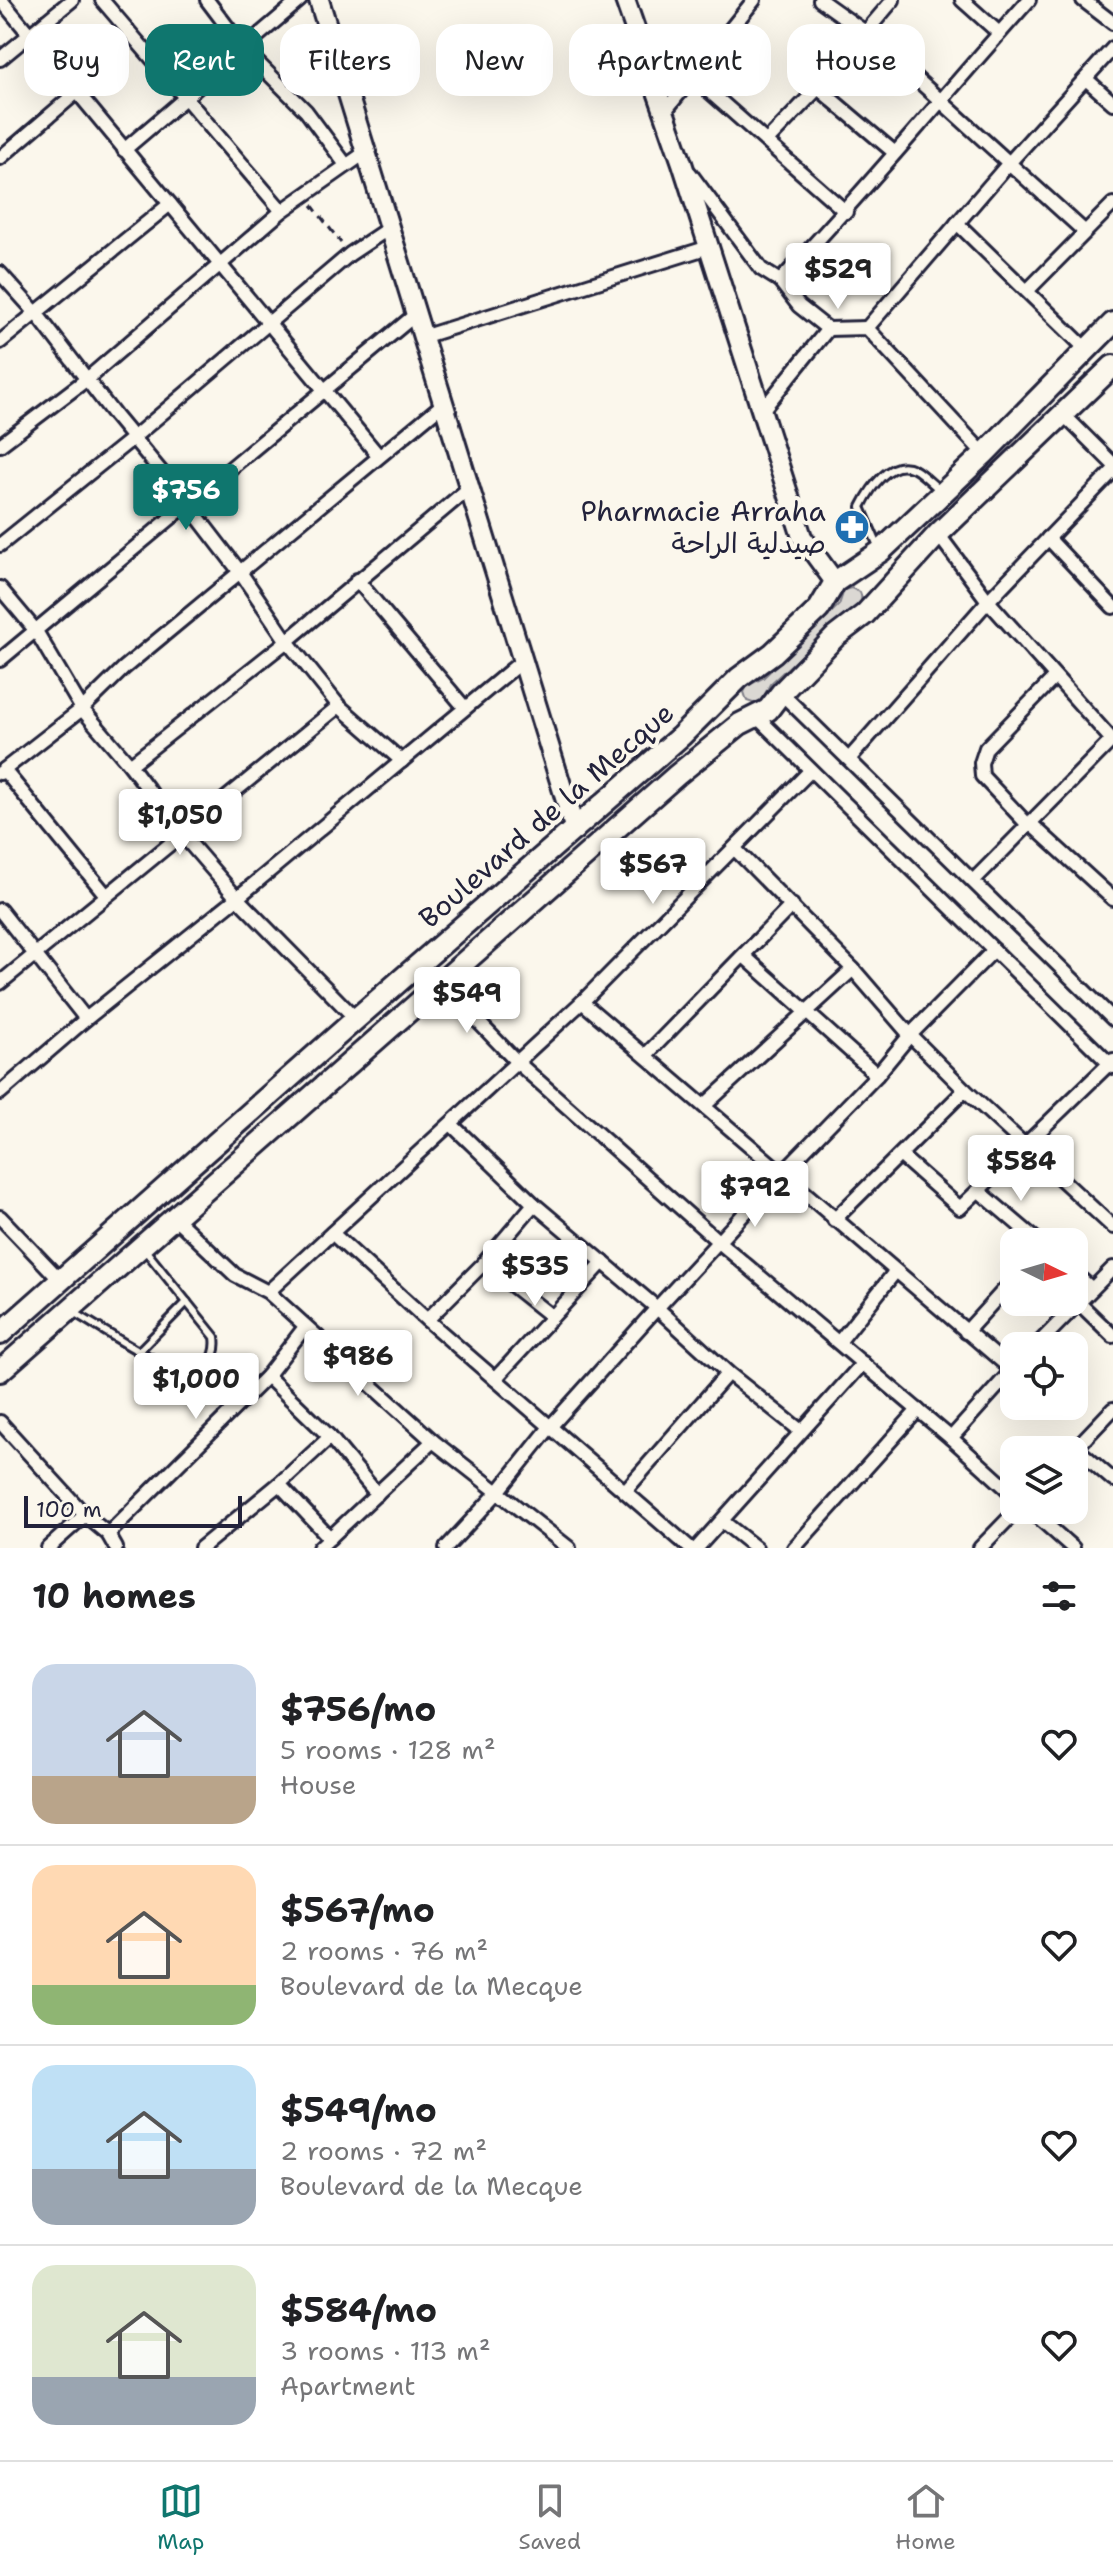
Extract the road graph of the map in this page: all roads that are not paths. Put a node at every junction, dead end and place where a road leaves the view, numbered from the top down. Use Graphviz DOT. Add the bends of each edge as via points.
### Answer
graph roads {
  1 [pos="1,0"];
  2 [pos="72,0"];
  3 [pos="102,0"];
  4 [pos="207,0"];
  5 [pos="300,0"];
  6 [pos="319,0"];
  7 [pos="754,0"];
  8 [pos="820,0"];
  9 [pos="893,0"];
  10 [pos="962,0"];
  11 [pos="1029,0"];
  12 [pos="1083,0"];
  13 [pos="626,1"];
  14 [pos="1113,23"];
  15 [pos="43,24"];
  16 [pos="225,24"];
  17 [pos="735,24"];
  18 [pos="854,24"];
  19 [pos="872,24"];
  20 [pos="24,28"];
  21 [pos="264,32"];
  22 [pos="999,33"];
  23 [pos="24,40"];
  24 [pos="1113,48"];
  25 [pos="0,59"];
  26 [pos="264,69"];
  27 [pos="1086,79"];
  28 [pos="925,86"];
  29 [pos="72,96"];
  30 [pos="80,96"];
  31 [pos="186,96"];
  32 [pos="677,96"];
  33 [pos="715,96"];
  34 [pos="810,96"];
  35 [pos="827,96"];
  36 [pos="184,98"];
  37 [pos="940,99"];
  38 [pos="1113,103"];
  39 [pos="665,111"];
  40 [pos="767,141"];
  41 [pos="124,150"];
  42 [pos="366,152"];
  43 [pos="895,153"];
  44 [pos="0,158"];
  45 [pos="682,163"];
  46 [pos="1009,163"];
  47 [pos="346,165"];
  48 [pos="170,204"];
  49 [pos="1113,204"];
  50 [pos="282,211"];
  51 [pos="846,212"];
  52 [pos="957,223"];
  53 [pos="389,228"];
  54 [pos="1085,232"];
  55 [pos="709,247"];
  56 [pos="220,264"];
  57 [pos="0,273"];
  58 [pos="780,281"];
  59 [pos="1027,291"];
  60 [pos="36,313"];
  61 [pos="416,314"];
  62 [pos="1113,323"];
  63 [pos="269,324"];
  64 [pos="867,328"];
  65 [pos="828,329"];
  66 [pos="422,337"];
  67 [pos="0,342"];
  68 [pos="1087,350"];
  69 [pos="1113,366"];
  70 [pos="87,379"];
  71 [pos="324,390"];
  72 [pos="443,404"];
  73 [pos="760,413"];
  74 [pos="1064,415"];
  75 [pos="133,438"];
  76 [pos="0,445"];
  77 [pos="984,454"];
  78 [pos="378,455"];
  79 [pos="1113,464"];
  80 [pos="1113,471"];
  81 [pos="468,489"];
  82 [pos="943,493"];
  83 [pos="187,503"];
  84 [pos="938,534"];
  85 [pos="1048,538"];
  86 [pos="0,545"];
  87 [pos="881,551"];
  88 [pos="240,572"];
  89 [pos="357,580"];
  90 [pos="839,580"];
  91 [pos="0,588"];
  92 [pos="988,601"];
  93 [pos="1113,607"];
  94 [pos="870,608"];
  95 [pos="36,631"];
  96 [pos="287,641"];
  97 [pos="0,660"];
  98 [pos="522,661"];
  99 [pos="1055,677"];
  100 [pos="739,678"];
  101 [pos="781,693"];
  102 [pos="339,706"];
  103 [pos="465,708"];
  104 [pos="82,709"];
  105 [pos="756,716"];
  106 [pos="1113,740"];
  107 [pos="849,759"];
  108 [pos="402,761"];
  109 [pos="130,765"];
  110 [pos="2,771"];
  111 [pos="810,771"];
  112 [pos="1030,825"];
  113 [pos="575,830"];
  114 [pos="181,833"];
  115 [pos="735,849"];
  116 [pos="1113,878"];
  117 [pos="973,881"];
  118 [pos="1102,889"];
  119 [pos="106,895"];
  120 [pos="237,898"];
  121 [pos="1113,899"];
  122 [pos="792,905"];
  123 [pos="0,910"];
  124 [pos="994,950"];
  125 [pos="35,954"];
  126 [pos="744,956"];
  127 [pos="853,969"];
  128 [pos="0,983"];
  129 [pos="441,983"];
  130 [pos="582,1002"];
  131 [pos="807,1012"];
  132 [pos="86,1019"];
  133 [pos="356,1019"];
  134 [pos="1113,1019"];
  135 [pos="910,1035"];
  136 [pos="646,1055"];
  137 [pos="518,1063"];
  138 [pos="1112,1063"];
  139 [pos="877,1075"];
  140 [pos="965,1090"];
  141 [pos="0,1093"];
  142 [pos="704,1106"];
  143 [pos="452,1125"];
  144 [pos="1024,1144"];
  145 [pos="900,1155"];
  146 [pos="781,1174"];
  147 [pos="979,1191"];
  148 [pos="534,1204"];
  149 [pos="0,1217"];
  150 [pos="175,1218"];
  151 [pos="834,1220"];
  152 [pos="1113,1227"];
  153 [pos="1023,1228"];
  154 [pos="332,1233"];
  155 [pos="719,1242"];
  156 [pos="142,1246"];
  157 [pos="603,1262"];
  158 [pos="484,1263"];
  159 [pos="1113,1268"];
  160 [pos="895,1272"];
  161 [pos="61,1281"];
  162 [pos="1088,1285"];
  163 [pos="1092,1289"];
  164 [pos="268,1292"];
  165 [pos="1088,1293"];
  166 [pos="1000,1294"];
  167 [pos="187,1302"];
  168 [pos="657,1308"];
  169 [pos="70,1310"];
  170 [pos="1088,1312"];
  171 [pos="551,1316"];
  172 [pos="1066,1316"];
  173 [pos="427,1320"];
  174 [pos="305,1327"];
  175 [pos="966,1332"];
  176 [pos="1050,1332"];
  177 [pos="0,1334"];
  178 [pos="1113,1336"];
  179 [pos="839,1342"];
  180 [pos="140,1350"];
  181 [pos="1000,1359"];
  182 [pos="863,1363"];
  183 [pos="0,1371"];
  184 [pos="728,1373"];
  185 [pos="267,1376"];
  186 [pos="495,1379"];
  187 [pos="1000,1383"];
  188 [pos="1113,1409"];
  189 [pos="918,1410"];
  190 [pos="0,1422"];
  191 [pos="550,1427"];
  192 [pos="801,1431"];
  193 [pos="1087,1436"];
  194 [pos="330,1437"];
  195 [pos="951,1438"];
  196 [pos="433,1441"];
  197 [pos="1088,1460"];
  198 [pos="1113,1480"];
  199 [pos="1000,1482"];
  200 [pos="279,1484"];
  201 [pos="625,1491"];
  202 [pos="498,1492"];
  203 [pos="377,1494"];
  204 [pos="85,1515"];
  205 [pos="722,1521"];
  206 [pos="1003,1524"];
  207 [pos="1046,1524"];
  208 [pos="108,1534"];
  209 [pos="330,1538"];
  210 [pos="448,1547"];
  211 [pos="48,1548"];
  212 [pos="116,1548"];
  213 [pos="201,1548"];
  214 [pos="319,1548"];
  215 [pos="569,1548"];
  216 [pos="690,1548"];
  217 [pos="697,1548"];
  218 [pos="756,1548"];
  219 [pos="794,1548"];
  220 [pos="980,1548"];
  221 [pos="1073,1548"];
  1 -- 20 [label="street"];
  2 -- 15 [label="street"];
  3 -- 36 [label="street"];
  4 -- 16 [label="street"];
  5 -- 21 [label="street"];
  6 -- 42 [label="street"];
  7 -- 17 [label="street"];
  8 -- 18 [label="street"];
  9 -- 19 [label="street"];
  10 -- 22 [label="street"];
  11 -- 22 [label="street"];
  12 -- 14 [label="street"];
  13 -- 39 [label="street"];
  22 -- 37 [label="street"];
  23 -- 25 [label="street"];
  24 -- 27 [label="street"];
  26 -- 47 [label="street" via="306,111"];
  27 -- 38 [label="street"];
  27 -- 46 [label="street"];
  28 -- 37 [label="street"];
  29 -- 44 [label="street"];
  30 -- 41 [label="street"];
  31 -- 36 [label="street"];
  32 -- 39 [label="street"];
  33 -- 40 [label="street"];
  34 -- 40 [label="street"];
  35 -- 43 [label="street"];
  36 -- 41 [label="street"];
  36 -- 50 [label="street"];
  37 -- 43 [label="street"];
  37 -- 46 [label="street"];
  39 -- 45 [label="street"];
  40 -- 51 [label="street"];
  41 -- 48 [label="street"];
  42 -- 47 [label="street"];
  42 -- 53 [label="street"];
  43 -- 51 [label="street"];
  45 -- 55 [label="street"];
  45 -- 58 [label="street" via="761,269"];
  46 -- 52 [label="street"];
  46 -- 54 [label="street"];
  47 -- 50 [label="street"];
  48 -- 56 [label="street"];
  48 -- 60 [label="street"];
  49 -- 54 [label="street"];
  50 -- 56 [label="street"];
  51 -- 58 [label="street"];
  52 -- 59 [label="street"];
  52 -- 64 [label="street"];
  53 -- 61 [label="street"];
  53 -- 63 [label="street" via="350,254"];
  54 -- 59 [label="street"];
  55 -- 66 [label="street"];
  55 -- 73 [label="street"];
  56 -- 63 [label="street"];
  56 -- 70 [label="street"];
  57 -- 60 [label="street"];
  58 -- 65 [label="street" via="799,306"];
  59 -- 68 [label="street"];
  60 -- 67 [label="street"];
  60 -- 70 [label="street"];
  61 -- 66 [label="street"];
  61 -- 71 [label="street"];
  62 -- 68 [label="main road, Boulevard de la Mecque"];
  63 -- 71 [label="street"];
  63 -- 75 [label="street"];
  64 -- 65 [label="street"];
  64 -- 77 [label="street"];
  65 -- 73 [label="street"];
  66 -- 72 [label="street"];
  68 -- 77 [label="main road, Boulevard de la Mecque"];
  69 -- 74 [label="main road, Boulevard de la Mecque"];
  70 -- 75 [label="street"];
  70 -- 76 [label="street"];
  71 -- 78 [label="street"];
  71 -- 83 [label="street"];
  72 -- 78 [label="street"];
  72 -- 81 [label="street"];
  73 -- 90 [label="street" via="802,537"];
  74 -- 79 [label="street"];
  74 -- 84 [label="main road, Boulevard de la Mecque"];
  75 -- 83 [label="street"];
  75 -- 86 [label="street"];
  77 -- 82 [label="main road, Boulevard de la Mecque"];
  78 -- 88 [label="street"];
  80 -- 85 [label="street"];
  81 -- 89 [label="street"];
  81 -- 98 [label="street"];
  82 -- 87 [label="main road, Boulevard de la Mecque"];
  82 -- 87 [label="lane" via="915,469 901,466 888,471 861,507"];
  83 -- 88 [label="street"];
  83 -- 95 [label="street"];
  84 -- 92 [label="street"];
  84 -- 94 [label="main road, Boulevard de la Mecque"];
  85 -- 92 [label="street"];
  85 -- 93 [label="street"];
  87 -- 90 [label="main road, Boulevard de la Mecque"];
  88 -- 96 [label="street"];
  88 -- 104 [label="street"];
  89 -- 96 [label="street"];
  89 -- 103 [label="street"];
  90 -- 94 [label="main road" via="857,577 869,587"];
  90 -- 100 [label="main road, Boulevard de la Mecque" via="819,609"];
  91 -- 95 [label="street"];
  92 -- 99 [label="street"];
  92 -- 107 [label="street"];
  94 -- 101 [label="main road, Boulevard de la Mecque"];
  95 -- 97 [label="street"];
  95 -- 104 [label="street"];
  96 -- 102 [label="street"];
  96 -- 109 [label="street"];
  98 -- 103 [label="street"];
  98 -- 113 [label="street"];
  99 -- 106 [label="street"];
  99 -- 112 [label="street" via="986,748 981,763 982,776"];
  100 -- 105 [label="main road" via="732,689 734,703 743,713"];
  100 -- 113 [label="main road, Boulevard de la Mecque"];
  101 -- 105 [label="main road, Boulevard de la Mecque"];
  101 -- 107 [label="street"];
  102 -- 108 [label="street"];
  102 -- 114 [label="street"];
  103 -- 108 [label="street"];
  104 -- 109 [label="street"];
  104 -- 110 [label="street"];
  105 -- 111 [label="street"];
  105 -- 129 [label="main road, Boulevard de la Mecque" via="719,739"];
  106 -- 112 [label="street"];
  107 -- 117 [label="street"];
  108 -- 120 [label="street"];
  109 -- 114 [label="street"];
  110 -- 119 [label="street"];
  111 -- 115 [label="street"];
  111 -- 124 [label="street"];
  112 -- 117 [label="street"];
  112 -- 118 [label="street"];
  113 -- 133 [label="main road, Boulevard de la Mecque"];
  114 -- 119 [label="street"];
  114 -- 120 [label="street"];
  115 -- 122 [label="street"];
  115 -- 130 [label="street"];
  116 -- 118 [label="street"];
  117 -- 134 [label="street"];
  118 -- 121 [label="street"];
  119 -- 125 [label="street"];
  120 -- 132 [label="street"];
  120 -- 133 [label="street"];
  122 -- 126 [label="street"];
  122 -- 127 [label="street"];
  123 -- 125 [label="street"];
  124 -- 135 [label="street"];
  124 -- 138 [label="street"];
  125 -- 128 [label="street"];
  125 -- 132 [label="street"];
  126 -- 131 [label="street"];
  126 -- 136 [label="street"];
  127 -- 131 [label="street"];
  127 -- 135 [label="street"];
  129 -- 137 [label="street"];
  129 -- 150 [label="main road, Boulevard de la Mecque"];
  130 -- 136 [label="street"];
  130 -- 137 [label="street"];
  131 -- 139 [label="street"];
  131 -- 142 [label="street"];
  132 -- 141 [label="street"];
  133 -- 161 [label="main road, Boulevard de la Mecque"];
  135 -- 139 [label="street"];
  135 -- 140 [label="street"];
  136 -- 142 [label="street"];
  137 -- 143 [label="street"];
  137 -- 155 [label="street"];
  138 -- 144 [label="street"];
  139 -- 146 [label="street"];
  140 -- 144 [label="street"];
  140 -- 145 [label="street"];
  142 -- 146 [label="street"];
  143 -- 148 [label="street"];
  143 -- 154 [label="street"];
  144 -- 147 [label="street"];
  144 -- 152 [label="street"];
  145 -- 147 [label="street" via="960,1208"];
  145 -- 151 [label="street"];
  146 -- 151 [label="street"];
  146 -- 155 [label="street"];
  147 -- 153 [label="street"];
  148 -- 157 [label="street"];
  148 -- 158 [label="street"];
  149 -- 161 [label="street"];
  150 -- 156 [label="main road, Boulevard de la Mecque"];
  150 -- 164 [label="street" via="235,1275"];
  151 -- 160 [label="street"];
  154 -- 164 [label="street"];
  154 -- 173 [label="street"];
  155 -- 168 [label="street"];
  155 -- 179 [label="street"];
  156 -- 167 [label="lane"];
  156 -- 169 [label="main road, Boulevard de la Mecque"];
  157 -- 168 [label="street"];
  157 -- 171 [label="street"];
  158 -- 171 [label="street"];
  158 -- 173 [label="street"];
  159 -- 163 [label="street"];
  160 -- 175 [label="street"];
  160 -- 179 [label="street"];
  161 -- 177 [label="main road, Boulevard de la Mecque"];
  162 -- 163 [label="street"];
  163 -- 165 [label="street"];
  164 -- 174 [label="street"];
  166 -- 175 [label="street"];
  167 -- 180 [label="lane"];
  167 -- 180 [label="lane" via="215,1337 208,1365 182,1370"];
  168 -- 184 [label="street"];
  168 -- 191 [label="street"];
  169 -- 180 [label="lane"];
  169 -- 183 [label="main road, Boulevard de la Mecque"];
  170 -- 178 [label="street"];
  171 -- 186 [label="street"];
  172 -- 176 [label="street"];
  173 -- 186 [label="street"];
  174 -- 185 [label="street"];
  174 -- 196 [label="street"];
  175 -- 181 [label="street"];
  179 -- 182 [label="street"];
  182 -- 189 [label="street"];
  182 -- 192 [label="street"];
  184 -- 192 [label="street"];
  184 -- 201 [label="street"];
  185 -- 194 [label="street"];
  185 -- 208 [label="street"];
  186 -- 191 [label="street"];
  187 -- 195 [label="street"];
  188 -- 193 [label="street"];
  189 -- 195 [label="street"];
  189 -- 219 [label="street"];
  190 -- 204 [label="street"];
  191 -- 201 [label="street"];
  191 -- 202 [label="street"];
  192 -- 205 [label="street"];
  194 -- 200 [label="street"];
  194 -- 203 [label="street"];
  195 -- 199 [label="street"];
  196 -- 202 [label="street"];
  196 -- 203 [label="street"];
  197 -- 198 [label="street"];
  200 -- 209 [label="street"];
  200 -- 213 [label="street"];
  201 -- 216 [label="street"];
  202 -- 210 [label="street"];
  202 -- 215 [label="street"];
  203 -- 209 [label="street"];
  204 -- 208 [label="street"];
  204 -- 211 [label="street"];
  205 -- 217 [label="street"];
  205 -- 218 [label="street"];
  206 -- 220 [label="street"];
  207 -- 221 [label="street"];
  208 -- 212 [label="street"];
  209 -- 214 [label="street"];
}
